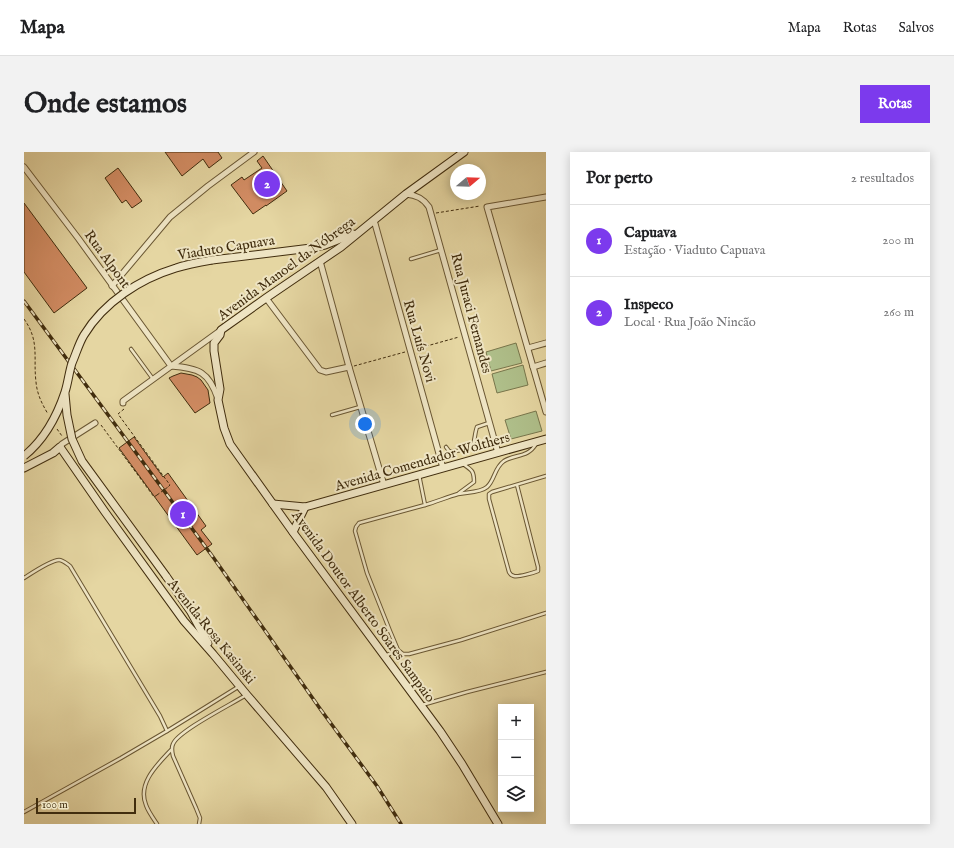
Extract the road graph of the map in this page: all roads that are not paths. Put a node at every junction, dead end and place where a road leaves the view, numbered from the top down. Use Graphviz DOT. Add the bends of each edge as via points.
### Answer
graph roads {
  1 [pos="254,152"];
  2 [pos="464,152"];
  3 [pos="24,167"];
  4 [pos="406,194"];
  5 [pos="546,197"];
  6 [pos="374,220"];
  7 [pos="358,232"];
  8 [pos="442,250"];
  9 [pos="411,259"];
  10 [pos="320,261"];
  11 [pos="112,286"];
  12 [pos="266,298"];
  13 [pos="220,330"];
  14 [pos="546,343"];
  15 [pos="528,348"];
  16 [pos="131,349"];
  17 [pos="546,363"];
  18 [pos="171,366"];
  19 [pos="349,367"];
  20 [pos="533,367"];
  21 [pos="153,380"];
  22 [pos="65,392"];
  23 [pos="218,400"];
  24 [pos="124,405"];
  25 [pos="361,406"];
  26 [pos="546,412"];
  27 [pos="332,415"];
  28 [pos="489,423"];
  29 [pos="98,424"];
  30 [pos="546,439"];
  31 [pos="537,442"];
  32 [pos="63,445"];
  33 [pos="446,447"];
  34 [pos="498,453"];
  35 [pos="24,456"];
  36 [pos="461,463"];
  37 [pos="24,468"];
  38 [pos="443,468"];
  39 [pos="419,475"];
  40 [pos="546,476"];
  41 [pos="384,485"];
  42 [pos="516,485"];
  43 [pos="457,494"];
  44 [pos="273,504"];
  45 [pos="426,505"];
  46 [pos="305,507"];
  47 [pos="293,532"];
  48 [pos="24,578"];
  49 [pos="546,613"];
  50 [pos="398,650"];
  51 [pos="214,654"];
  52 [pos="384,656"];
  53 [pos="546,672"];
  54 [pos="239,686"];
  55 [pos="247,695"];
  56 [pos="421,706"];
  57 [pos="167,731"];
  58 [pos="171,749"];
  59 [pos="24,812"];
  60 [pos="157,824"];
  61 [pos="199,824"];
  62 [pos="352,824"];
  63 [pos="498,824"];
  1 -- 11 [label="street" via="170,217"];
  2 -- 4 [label="main road, Avenida Manoel da Nóbrega"];
  3 -- 11 [label="street, Rua Alpont"];
  4 -- 6 [label="main road, Avenida Manoel da Nóbrega"];
  4 -- 8 [label="street, Rua Juraci Fernandes" via="421,198 429,206"];
  5 -- 15 [label="street" via="487,207"];
  6 -- 7 [label="main road, Avenida Manoel da Nóbrega"];
  6 -- 38 [label="street, Rua Luís Novi"];
  7 -- 10 [label="main road, Avenida Manoel da Nóbrega"];
  7 -- 22 [label="main road, Viaduto Capuava, bridge" via="325,245 212,260 153,276 121,295 95,320 84,335"];
  8 -- 9 [label="lane"];
  8 -- 28 [label="street, Rua Juraci Fernandes"];
  10 -- 12 [label="main road, Avenida Manoel da Nóbrega"];
  10 -- 19 [label="street"];
  11 -- 18 [label="street, Rua Alpont"];
  12 -- 13 [label="main road, Avenida Manoel da Nóbrega"];
  12 -- 19 [label="street" via="320,370 326,372"];
  13 -- 18 [label="street, Avenida Manoel da Nóbrega"];
  13 -- 23 [label="main road, Avenida Doutor Alberto Soares Sampaio" via="220,335 214,343 220,389"];
  14 -- 15 [label="street"];
  15 -- 20 [label="street"];
  16 -- 21 [label="lane"];
  17 -- 20 [label="street"];
  18 -- 21 [label="street, Avenida Manoel da Nóbrega"];
  18 -- 23 [label="street, Avenida Doutor Alberto Soares Sampaio" via="199,371 213,386"];
  19 -- 25 [label="street"];
  20 -- 26 [label="street"];
  21 -- 24 [label="street, Avenida Manoel da Nóbrega" via="123,401"];
  22 -- 35 [label="main road, Viaduto Capuava, bridge" via="50,426"];
  22 -- 51 [label="main road, Viaduto Capuava, bridge" via="71,435 82,460 191,612"];
  23 -- 44 [label="main road, Avenida Doutor Alberto Soares Sampaio" via="230,444"];
  25 -- 27 [label="lane"];
  25 -- 41 [label="street"];
  28 -- 33 [label="lane" via="477,427 473,445 466,449 453,451"];
  28 -- 34 [label="street, Rua Juraci Fernandes"];
  29 -- 32 [label="street"];
  30 -- 31 [label="main road, Avenida Comendador Wolthers"];
  31 -- 34 [label="main road, Avenida Comendador Wolthers"];
  31 -- 43 [label="lane" via="526,454 504,461 496,470 489,486"];
  32 -- 37 [label="main road"];
  32 -- 51 [label="main road, Avenida Rosa Kasinski" via="105,512 184,621"];
  34 -- 36 [label="main road, Avenida Comendador Wolthers"];
  36 -- 38 [label="main road, Avenida Comendador Wolthers"];
  36 -- 43 [label="lane" via="471,469 474,482"];
  38 -- 39 [label="main road, Avenida Comendador Wolthers"];
  39 -- 41 [label="main road, Avenida Comendador Wolthers"];
  39 -- 45 [label="lane"];
  40 -- 42 [label="lane"];
  41 -- 46 [label="main road, Avenida Comendador Wolthers"];
  42 -- 42 [label="lane" via="489,494 509,572 516,577 538,571"];
  43 -- 45 [label="lane"];
  44 -- 46 [label="main road, Avenida Comendador Wolthers"];
  44 -- 47 [label="main road, Avenida Doutor Alberto Soares Sampaio"];
  45 -- 50 [label="lane" via="360,523 355,531 367,573"];
  46 -- 47 [label="main road"];
  47 -- 52 [label="main road, Avenida Doutor Alberto Soares Sampaio"];
  48 -- 57 [label="lane" via="59,560 70,566"];
  49 -- 50 [label="lane" via="409,654 403,654"];
  50 -- 52 [label="lane"];
  51 -- 54 [label="main road, Avenida Rosa Kasinski"];
  52 -- 56 [label="main road, Avenida Doutor Alberto Soares Sampaio"];
  53 -- 56 [label="lane"];
  54 -- 55 [label="main road, Avenida Rosa Kasinski"];
  54 -- 57 [label="lane"];
  55 -- 58 [label="lane" via="182,733 173,742"];
  55 -- 62 [label="main road, Avenida Rosa Kasinski" via="326,787"];
  56 -- 63 [label="main road, Avenida Doutor Alberto Soares Sampaio" via="462,764"];
  57 -- 59 [label="lane"];
  58 -- 60 [label="lane" via="152,771 146,783 146,804"];
  58 -- 61 [label="lane" via="200,818"];
}
